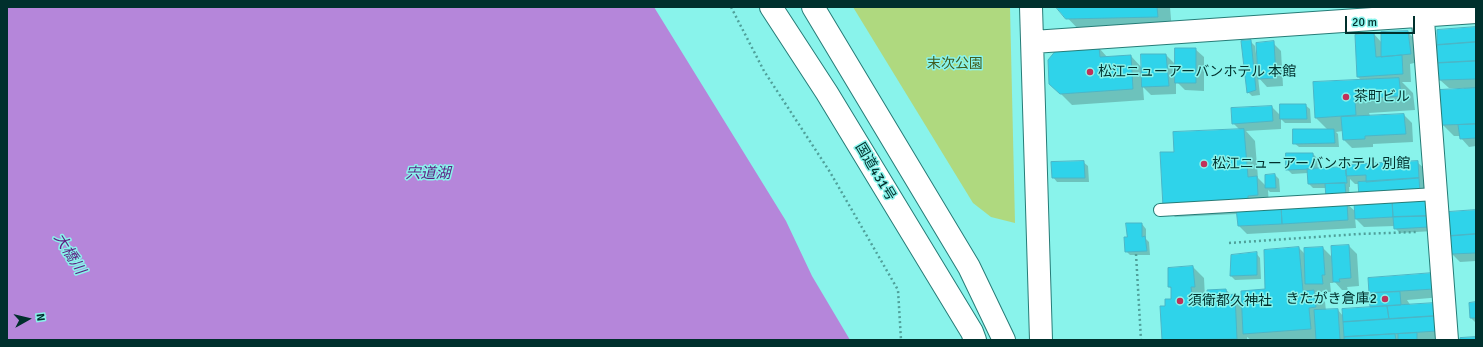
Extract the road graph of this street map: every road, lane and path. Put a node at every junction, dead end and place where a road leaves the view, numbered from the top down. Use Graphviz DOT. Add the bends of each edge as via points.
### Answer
graph roads {
  1 [pos="731,7"];
  2 [pos="770,7"];
  3 [pos="813,7"];
  4 [pos="1031,7"];
  5 [pos="1422,12"];
  6 [pos="1476,12"];
  7 [pos="1033,42"];
  8 [pos="1436,194"];
  9 [pos="1160,210"];
  10 [pos="1439,231"];
  11 [pos="1229,243"];
  12 [pos="1136,254"];
  13 [pos="944,286"];
  14 [pos="901,340"];
  15 [pos="961,340"];
  16 [pos="975,340"];
  17 [pos="1004,340"];
  18 [pos="1041,340"];
  19 [pos="1142,340"];
  20 [pos="1447,340"];
  1 -- 14 [label="path" via="764,70 830,172 898,290"];
  2 -- 13 [label="main road, 国道431号" via="831,99"];
  3 -- 17 [label="main road" via="969,267"];
  4 -- 7 [label="main road"];
  5 -- 6 [label="main road"];
  5 -- 7 [label="main road"];
  5 -- 8 [label="main road"];
  7 -- 18 [label="main road"];
  8 -- 9 [label="lane"];
  8 -- 10 [label="main road"];
  10 -- 11 [label="path"];
  10 -- 20 [label="main road"];
  12 -- 19 [label="path"];
  13 -- 15 [label="main road"];
  13 -- 16 [label="main road, 国道431号"];
}
